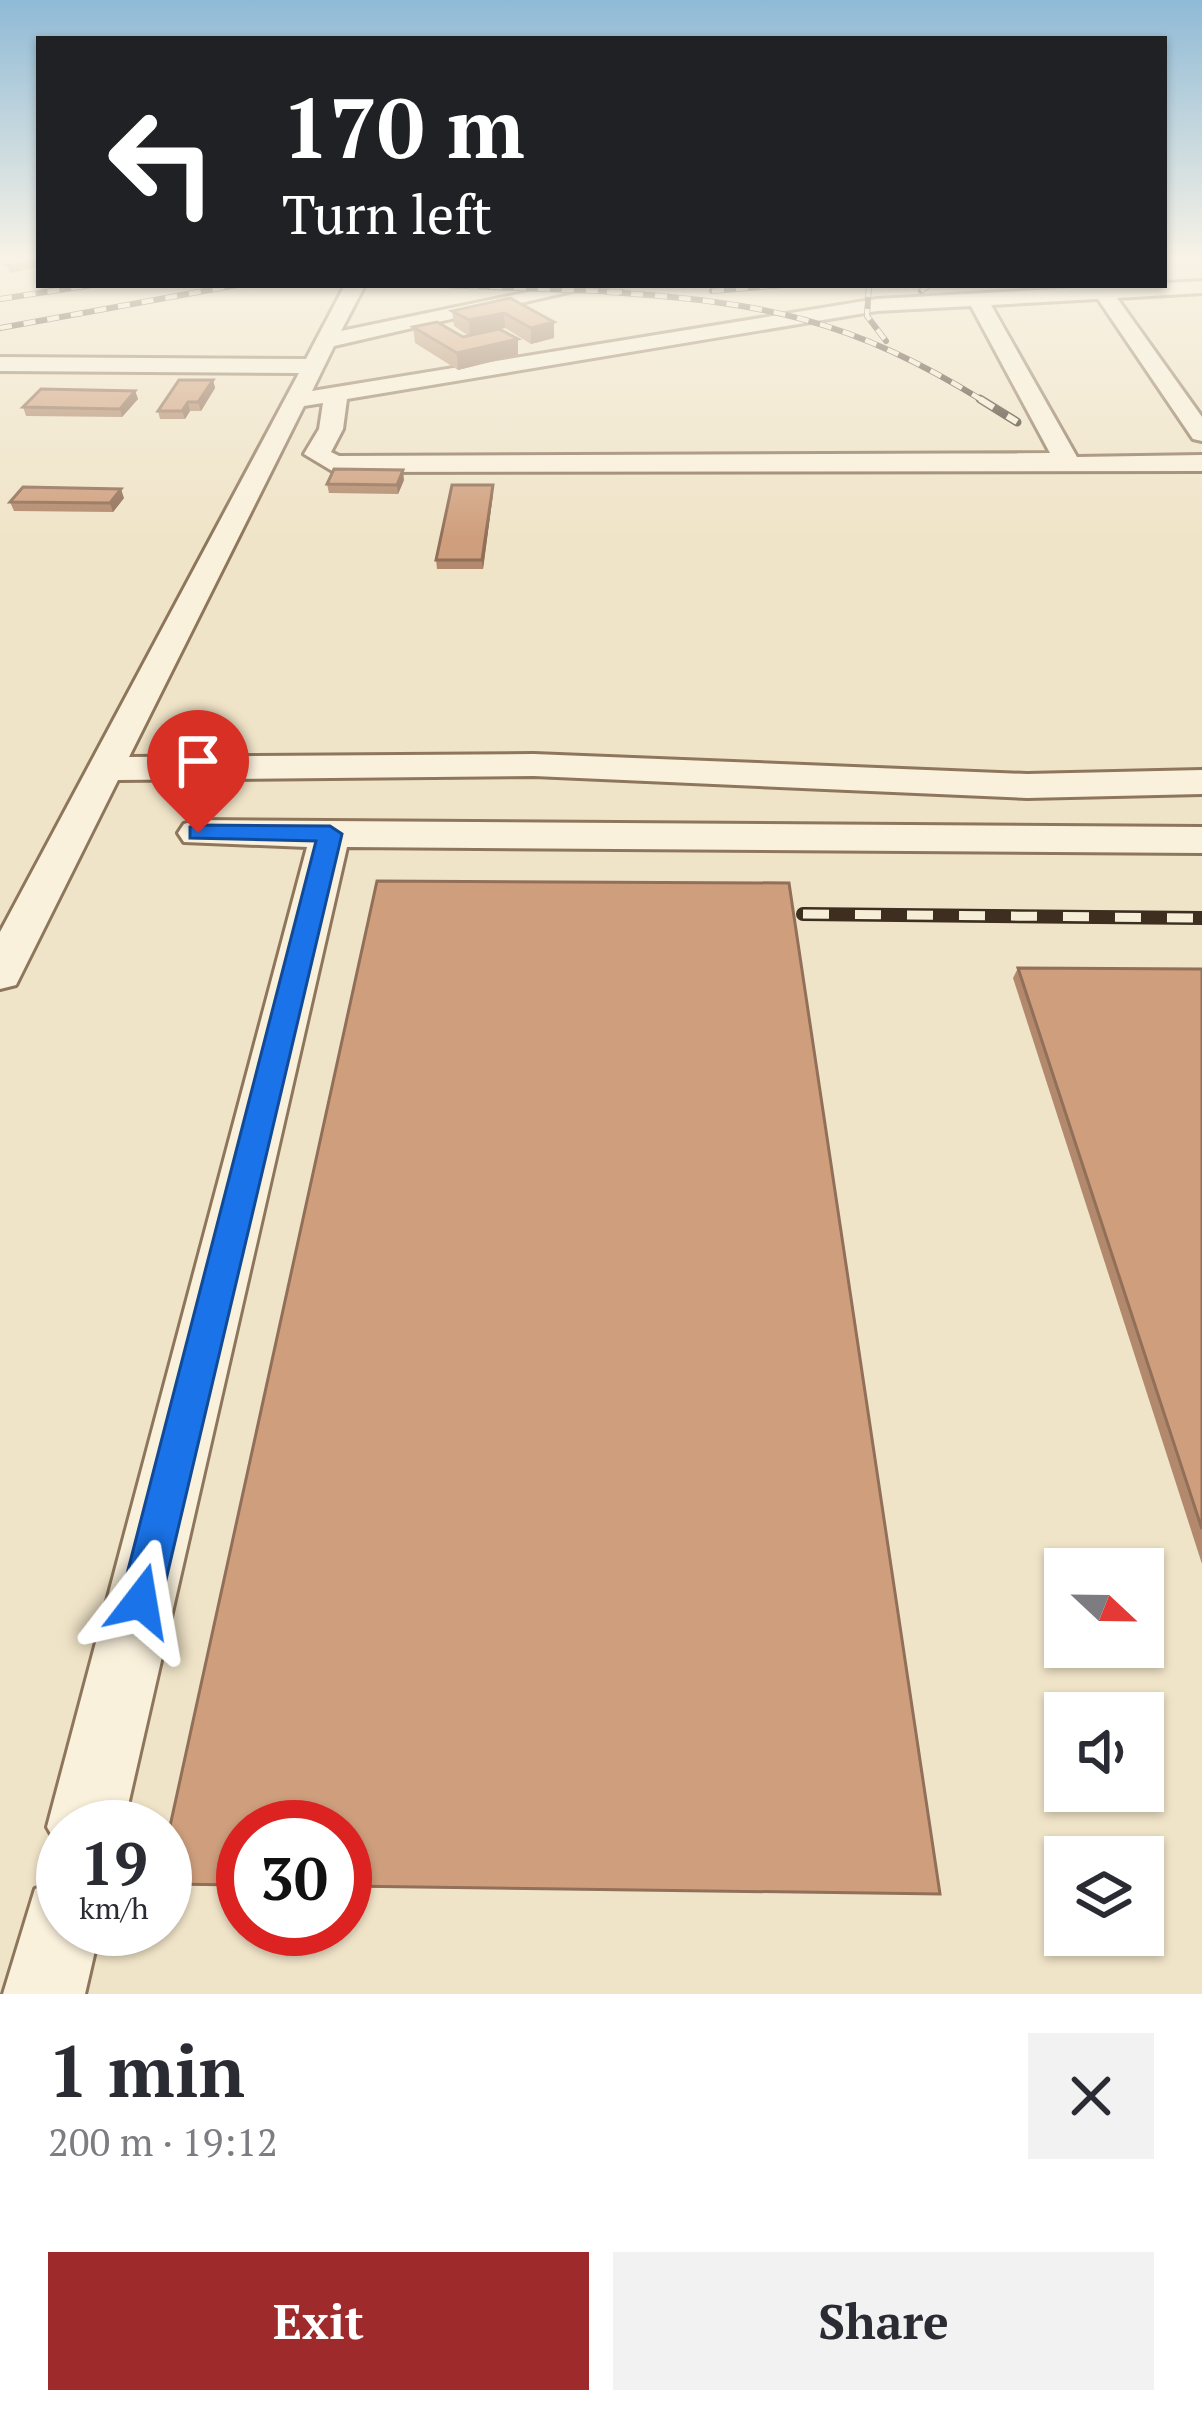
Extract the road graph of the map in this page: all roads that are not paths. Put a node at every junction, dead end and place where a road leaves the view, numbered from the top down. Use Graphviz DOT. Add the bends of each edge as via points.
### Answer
graph roads {
  1 [pos="325,352"];
  2 [pos="591,352"];
  3 [pos="1007,352"];
  4 [pos="1145,352"];
  5 [pos="319,354"];
  6 [pos="0,364"];
  7 [pos="336,395"];
  8 [pos="295,401"];
  9 [pos="1202,434"];
  10 [pos="1067,461"];
  11 [pos="1202,464"];
  12 [pos="105,769"];
  13 [pos="1202,782"];
  14 [pos="198,833"];
  15 [pos="330,834"];
  16 [pos="1202,840"];
  17 [pos="0,973"];
  18 [pos="92,1800"];
  19 [pos="53,1956"];
  20 [pos="44,1994"];
  1 -- 5 [label="street"];
  2 -- 7 [label="street"];
  3 -- 10 [label="street"];
  4 -- 9 [label="street"];
  5 -- 6 [label="street"];
  5 -- 8 [label="street"];
  7 -- 8 [label="street"];
  7 -- 10 [label="street" via="317,454 334,464"];
  8 -- 12 [label="street"];
  10 -- 11 [label="street"];
  12 -- 13 [label="street" via="534,765 1028,786"];
  12 -- 17 [label="street"];
  14 -- 15 [label="street"];
  15 -- 16 [label="street"];
  15 -- 18 [label="street"];
  19 -- 20 [label="street"];
}
